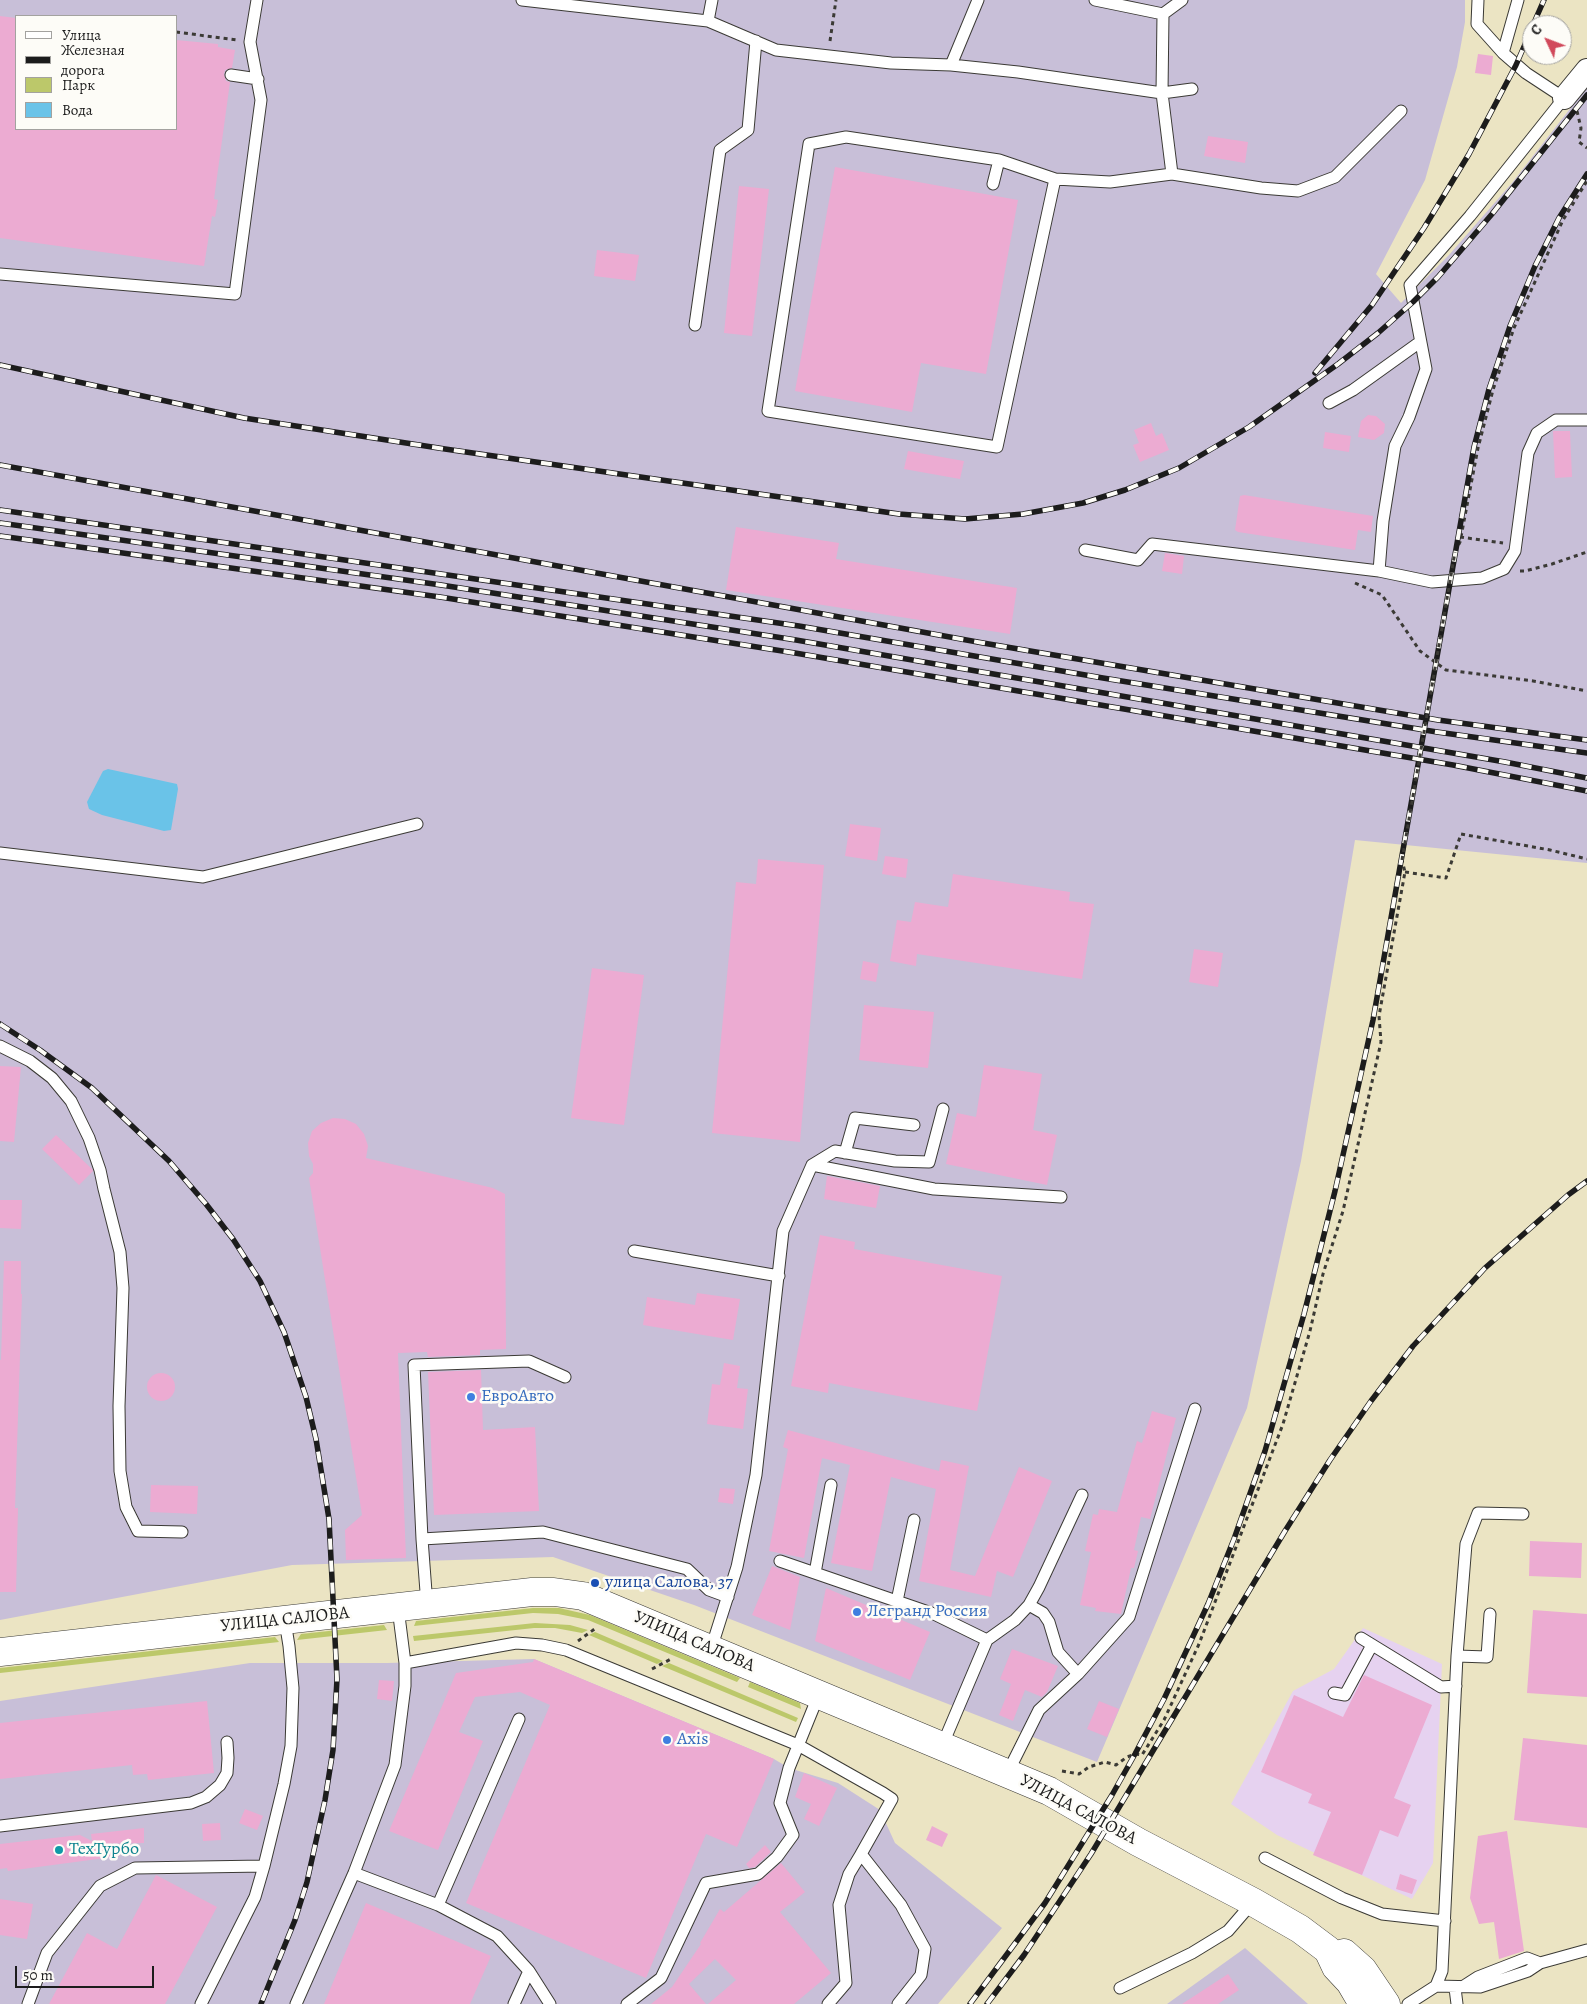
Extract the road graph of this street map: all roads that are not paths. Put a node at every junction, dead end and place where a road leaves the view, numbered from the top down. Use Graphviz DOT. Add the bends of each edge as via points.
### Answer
graph roads {
  1 [pos="257,0"];
  2 [pos="522,0"];
  3 [pos="712,0"];
  4 [pos="978,0"];
  5 [pos="1095,0"];
  6 [pos="1182,0"];
  7 [pos="1478,0"];
  8 [pos="1518,0"];
  9 [pos="551,2"];
  10 [pos="1163,14"];
  11 [pos="708,20"];
  12 [pos="756,42"];
  13 [pos="1503,53"];
  14 [pos="951,65"];
  15 [pos="1587,70"];
  16 [pos="231,75"];
  17 [pos="258,79"];
  18 [pos="1192,89"];
  19 [pos="1162,94"];
  20 [pos="1564,98"];
  21 [pos="1401,111"];
  22 [pos="999,160"];
  23 [pos="1172,174"];
  24 [pos="1055,179"];
  25 [pos="993,184"];
  26 [pos="0,274"];
  27 [pos="695,325"];
  28 [pos="1420,342"];
  29 [pos="1329,403"];
  30 [pos="1587,420"];
  31 [pos="1085,550"];
  32 [pos="1379,571"];
  33 [pos="417,824"];
  34 [pos="0,852"];
  35 [pos="0,1046"];
  36 [pos="943,1109"];
  37 [pos="914,1125"];
  38 [pos="845,1153"];
  39 [pos="812,1165"];
  40 [pos="1061,1197"];
  41 [pos="634,1251"];
  42 [pos="779,1276"];
  43 [pos="565,1377"];
  44 [pos="1195,1409"];
  45 [pos="831,1485"];
  46 [pos="1082,1495"];
  47 [pos="1523,1514"];
  48 [pos="914,1520"];
  49 [pos="182,1532"];
  50 [pos="422,1539"];
  51 [pos="780,1561"];
  52 [pos="815,1573"];
  53 [pos="728,1598"];
  54 [pos="897,1601"];
  55 [pos="1029,1604"];
  56 [pos="427,1605"];
  57 [pos="398,1608"];
  58 [pos="1490,1614"];
  59 [pos="285,1621"];
  60 [pos="1361,1638"];
  61 [pos="987,1640"];
  62 [pos="1372,1645"];
  63 [pos="712,1649"];
  64 [pos="0,1652"];
  65 [pos="1457,1656"];
  66 [pos="405,1663"];
  67 [pos="1078,1674"];
  68 [pos="1456,1686"];
  69 [pos="1334,1692"];
  70 [pos="819,1694"];
  71 [pos="518,1719"];
  72 [pos="227,1742"];
  73 [pos="798,1745"];
  74 [pos="942,1746"];
  75 [pos="1007,1774"];
  76 [pos="0,1826"];
  77 [pos="861,1854"];
  78 [pos="1265,1858"];
  79 [pos="264,1866"];
  80 [pos="354,1873"];
  81 [pos="1253,1902"];
  82 [pos="438,1905"];
  83 [pos="1445,1921"];
  84 [pos="1328,1950"];
  85 [pos="1587,1950"];
  86 [pos="528,1971"];
  87 [pos="1436,1986"];
  88 [pos="1460,1987"];
  89 [pos="1120,1988"];
  90 [pos="28,2004"];
  91 [pos="201,2004"];
  92 [pos="296,2004"];
  93 [pos="514,2004"];
  94 [pos="550,2004"];
  95 [pos="627,2004"];
  96 [pos="828,2004"];
  97 [pos="898,2004"];
  98 [pos="1363,2004"];
  99 [pos="1386,2004"];
  100 [pos="1408,2004"];
  101 [pos="1457,2004"];
  1 -- 17 [label="lane" via="250,42"];
  2 -- 9 [label="lane"];
  3 -- 11 [label="lane"];
  4 -- 14 [label="lane"];
  5 -- 10 [label="lane"];
  6 -- 10 [label="lane"];
  7 -- 13 [label="lane" via="1478,24"];
  8 -- 13 [label="lane"];
  9 -- 11 [label="lane"];
  10 -- 19 [label="lane"];
  11 -- 12 [label="lane"];
  12 -- 14 [label="lane" via="776,50 891,63"];
  12 -- 27 [label="lane" via="748,130 720,150"];
  13 -- 20 [label="lane"];
  14 -- 19 [label="lane"];
  15 -- 20 [label="street"];
  16 -- 17 [label="lane"];
  17 -- 26 [label="lane" via="261,100 236,294"];
  18 -- 19 [label="lane"];
  19 -- 23 [label="lane"];
  20 -- 28 [label="lane" via="1410,285"];
  21 -- 23 [label="lane" via="1335,177 1298,191"];
  22 -- 24 [label="lane"];
  22 -- 24 [label="lane" via="846,137 809,144 768,411 997,446"];
  22 -- 25 [label="lane"];
  23 -- 24 [label="lane" via="1110,182"];
  28 -- 29 [label="lane" via="1354,390"];
  28 -- 32 [label="lane" via="1426,369 1395,446"];
  30 -- 32 [label="lane" via="1556,420 1536,432 1528,453 1516,551 1504,569 1482,578 1432,582"];
  31 -- 32 [label="lane" via="1138,560 1152,544"];
  33 -- 34 [label="lane" via="202,877"];
  35 -- 49 [label="lane" via="30,1061 52,1078 71,1101 89,1138 120,1252 123,1288 120,1471 126,1507 138,1531"];
  36 -- 38 [label="lane" via="930,1162 895,1161"];
  37 -- 38 [label="lane" via="854,1118"];
  38 -- 39 [label="lane" via="835,1151"];
  39 -- 40 [label="lane" via="934,1189"];
  39 -- 42 [label="lane" via="783,1231"];
  41 -- 42 [label="lane"];
  42 -- 53 [label="lane" via="756,1475"];
  43 -- 50 [label="lane" via="529,1361 414,1365"];
  44 -- 67 [label="lane" via="1129,1617"];
  45 -- 52 [label="lane"];
  46 -- 55 [label="lane"];
  47 -- 65 [label="lane" via="1478,1513 1466,1544"];
  48 -- 54 [label="lane"];
  50 -- 53 [label="lane" via="542,1532 687,1569 709,1590"];
  50 -- 56 [label="lane"];
  51 -- 52 [label="lane"];
  52 -- 54 [label="lane"];
  53 -- 63 [label="lane"];
  54 -- 61 [label="lane" via="934,1614"];
  55 -- 61 [label="lane" via="1015,1620"];
  55 -- 67 [label="lane" via="1049,1622 1058,1652"];
  56 -- 57 [label="street, УЛИЦА САЛОВА"];
  56 -- 63 [label="street, УЛИЦА САЛОВА" via="532,1592 568,1593 594,1600"];
  57 -- 59 [label="street, УЛИЦА САЛОВА"];
  57 -- 66 [label="lane"];
  58 -- 65 [label="lane" via="1488,1657"];
  59 -- 64 [label="street, УЛИЦА САЛОВА"];
  59 -- 79 [label="lane" via="293,1688 291,1746"];
  60 -- 62 [label="lane"];
  61 -- 74 [label="lane"];
  62 -- 68 [label="lane" via="1441,1687"];
  62 -- 69 [label="lane" via="1345,1695"];
  63 -- 70 [label="street, УЛИЦА САЛОВА"];
  65 -- 68 [label="lane"];
  66 -- 73 [label="lane" via="516,1643 566,1650"];
  66 -- 80 [label="lane" via="395,1765"];
  67 -- 75 [label="lane" via="1039,1710"];
  68 -- 83 [label="lane"];
  70 -- 73 [label="lane"];
  70 -- 74 [label="street, УЛИЦА САЛОВА"];
  71 -- 82 [label="lane"];
  72 -- 76 [label="lane" via="227,1773 220,1785 206,1797 192,1803"];
  73 -- 77 [label="lane" via="892,1799"];
  73 -- 95 [label="lane" via="780,1803 793,1835 758,1874 706,1883 661,1978"];
  74 -- 75 [label="street, УЛИЦА САЛОВА"];
  75 -- 81 [label="street, УЛИЦА САЛОВА" via="1049,1791"];
  77 -- 96 [label="lane" via="848,1874 839,1905 846,1984"];
  77 -- 97 [label="lane" via="901,1905 925,1949 921,1975"];
  78 -- 83 [label="lane" via="1342,1898 1382,1914"];
  79 -- 90 [label="lane" via="135,1868 100,1886 47,1953"];
  79 -- 91 [label="lane" via="254,1897"];
  80 -- 82 [label="lane"];
  80 -- 92 [label="lane"];
  81 -- 84 [label="street, УЛИЦА САЛОВА" via="1300,1929"];
  81 -- 89 [label="lane" via="1228,1931 1192,1954"];
  82 -- 86 [label="lane" via="496,1936"];
  83 -- 87 [label="lane" via="1442,1971"];
  84 -- 98 [label="street, УЛИЦА САЛОВА" via="1336,1967"];
  84 -- 99 [label="street, УЛИЦА САЛОВА" via="1346,1953 1372,1981"];
  85 -- 88 [label="lane" via="1540,1963 1527,1958"];
  86 -- 93 [label="lane"];
  86 -- 94 [label="lane"];
  87 -- 88 [label="lane"];
  87 -- 100 [label="lane"];
  88 -- 101 [label="lane"];
}
